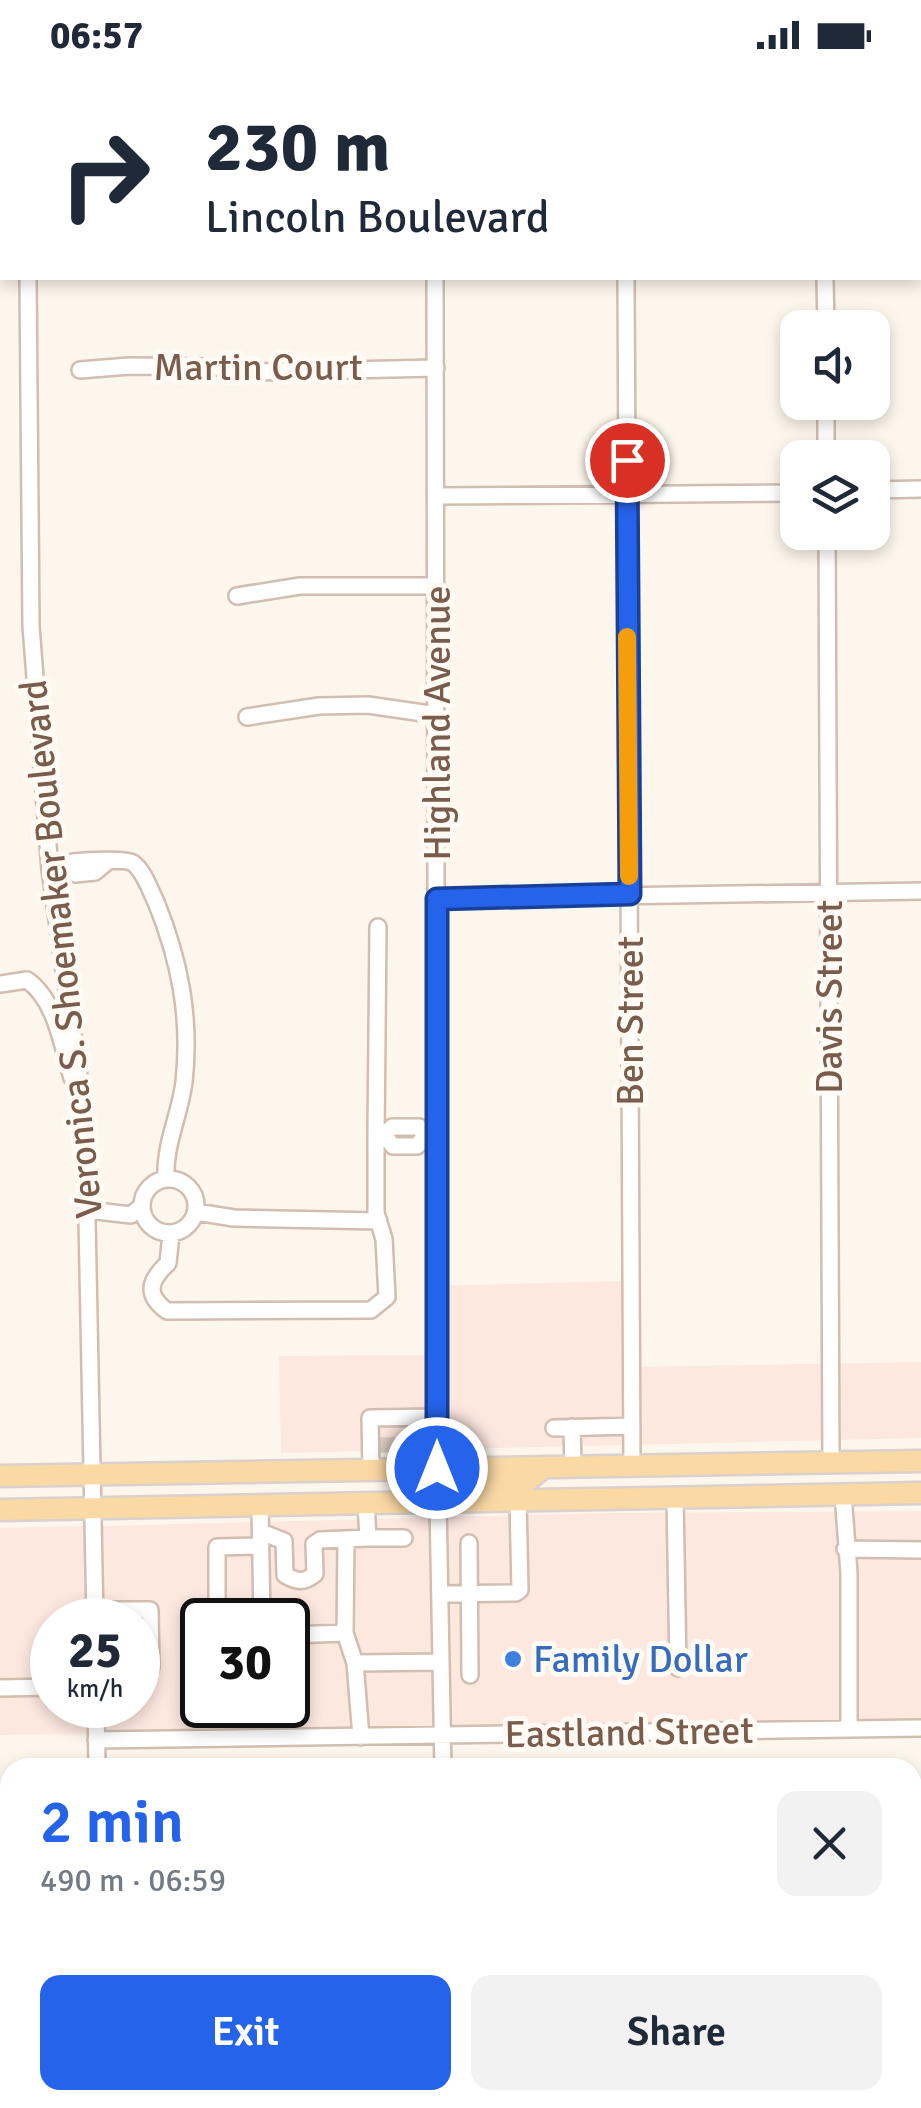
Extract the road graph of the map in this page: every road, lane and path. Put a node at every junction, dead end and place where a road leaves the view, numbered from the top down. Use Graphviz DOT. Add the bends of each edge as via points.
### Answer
graph roads {
  1 [pos="28,280"];
  2 [pos="435,280"];
  3 [pos="626,280"];
  4 [pos="825,280"];
  5 [pos="826,310"];
  6 [pos="436,368"];
  7 [pos="80,370"];
  8 [pos="921,489"];
  9 [pos="890,490"];
  10 [pos="780,492"];
  11 [pos="437,496"];
  12 [pos="627,496"];
  13 [pos="827,550"];
  14 [pos="437,586"];
  15 [pos="237,596"];
  16 [pos="437,715"];
  17 [pos="247,717"];
  18 [pos="50,870"];
  19 [pos="921,891"];
  20 [pos="829,892"];
  21 [pos="630,894"];
  22 [pos="437,899"];
  23 [pos="378,927"];
  24 [pos="0,984"];
  25 [pos="85,1120"];
  26 [pos="380,1135"];
  27 [pos="431,1136"];
  28 [pos="166,1179"];
  29 [pos="140,1209"];
  30 [pos="88,1210"];
  31 [pos="196,1212"];
  32 [pos="378,1221"];
  33 [pos="171,1234"];
  34 [pos="432,1417"];
  35 [pos="632,1426"];
  36 [pos="554,1428"];
  37 [pos="572,1428"];
  38 [pos="410,1444"];
  39 [pos="921,1461"];
  40 [pos="831,1462"];
  41 [pos="632,1465"];
  42 [pos="572,1466"];
  43 [pos="544,1467"];
  44 [pos="437,1468"];
  45 [pos="370,1470"];
  46 [pos="94,1474"];
  47 [pos="0,1476"];
  48 [pos="921,1493"];
  49 [pos="843,1494"];
  50 [pos="674,1497"];
  51 [pos="518,1500"];
  52 [pos="395,1502"];
  53 [pos="438,1502"];
  54 [pos="366,1503"];
  55 [pos="260,1505"];
  56 [pos="94,1508"];
  57 [pos="0,1510"];
  58 [pos="368,1538"];
  59 [pos="404,1538"];
  60 [pos="261,1539"];
  61 [pos="346,1540"];
  62 [pos="469,1544"];
  63 [pos="845,1549"];
  64 [pos="921,1550"];
  65 [pos="440,1594"];
  66 [pos="470,1594"];
  67 [pos="95,1598"];
  68 [pos="217,1598"];
  69 [pos="262,1598"];
  70 [pos="346,1633"];
  71 [pos="310,1634"];
  72 [pos="470,1645"];
  73 [pos="441,1654"];
  74 [pos="355,1663"];
  75 [pos="678,1668"];
  76 [pos="470,1675"];
  77 [pos="30,1687"];
  78 [pos="0,1688"];
  79 [pos="96,1728"];
  80 [pos="921,1728"];
  81 [pos="849,1729"];
  82 [pos="442,1734"];
  83 [pos="361,1737"];
  84 [pos="96,1740"];
  85 [pos="97,1758"];
  86 [pos="443,1758"];
  1 -- 18 [label="street, Veronica S. Shoemaker Boulevard" via="30,626"];
  2 -- 6 [label="street, Highland Avenue"];
  3 -- 12 [label="street, Ben Street"];
  4 -- 5 [label="street"];
  6 -- 7 [label="street, Martin Court"];
  6 -- 11 [label="street, Highland Avenue"];
  8 -- 9 [label="street"];
  10 -- 12 [label="street"];
  11 -- 12 [label="street"];
  11 -- 14 [label="street, Highland Avenue"];
  12 -- 21 [label="street, Ben Street"];
  13 -- 20 [label="street, Davis Street"];
  14 -- 15 [label="street" via="300,586"];
  14 -- 16 [label="street, Highland Avenue"];
  16 -- 17 [label="street" via="368,705"];
  16 -- 22 [label="street, Highland Avenue"];
  18 -- 25 [label="street, Veronica S. Shoemaker Boulevard"];
  18 -- 28 [label="street" via="128,859 171,939 186,1035"];
  19 -- 20 [label="street"];
  20 -- 21 [label="street"];
  20 -- 40 [label="street, Davis Street"];
  21 -- 22 [label="street"];
  21 -- 35 [label="street, Ben Street"];
  22 -- 27 [label="street, Highland Avenue"];
  23 -- 26 [label="street"];
  24 -- 25 [label="street" via="28,980 50,1006"];
  25 -- 30 [label="street, Veronica S. Shoemaker Boulevard"];
  26 -- 27 [label="street" via="392,1127 419,1127"];
  26 -- 32 [label="street"];
  27 -- 34 [label="street, Highland Avenue"];
  28 -- 29 [label="street" via="150,1187"];
  28 -- 31 [label="street" via="190,1188"];
  29 -- 30 [label="street" via="131,1215"];
  29 -- 33 [label="street" via="153,1228"];
  30 -- 46 [label="street, Veronica S. Shoemaker Boulevard"];
  31 -- 32 [label="street"];
  31 -- 33 [label="street" via="187,1227"];
  32 -- 33 [label="street" via="387,1297 371,1310 167,1311 150,1290 168,1262"];
  34 -- 38 [label="street"];
  34 -- 44 [label="street, Highland Avenue"];
  34 -- 45 [label="street" via="370,1418"];
  35 -- 37 [label="street"];
  35 -- 41 [label="street, Ben Street"];
  36 -- 37 [label="street"];
  37 -- 42 [label="street"];
  39 -- 40 [label="main road"];
  40 -- 41 [label="main road"];
  41 -- 42 [label="main road"];
  42 -- 43 [label="main road"];
  43 -- 44 [label="main road"];
  43 -- 53 [label="main road" via="524,1482 459,1486"];
  44 -- 45 [label="main road"];
  44 -- 52 [label="main road" via="426,1485"];
  45 -- 46 [label="main road"];
  46 -- 47 [label="main road"];
  46 -- 56 [label="street, Veronica S. Shoemaker Boulevard"];
  48 -- 49 [label="main road"];
  49 -- 50 [label="main road"];
  49 -- 63 [label="street"];
  50 -- 51 [label="main road"];
  50 -- 75 [label="street"];
  51 -- 53 [label="main road"];
  51 -- 66 [label="street" via="520,1590"];
  52 -- 53 [label="main road"];
  52 -- 54 [label="main road"];
  53 -- 65 [label="street"];
  54 -- 55 [label="main road"];
  54 -- 58 [label="street"];
  55 -- 56 [label="main road"];
  55 -- 60 [label="street"];
  56 -- 57 [label="main road"];
  56 -- 67 [label="street, Veronica S. Shoemaker Boulevard"];
  58 -- 59 [label="street"];
  58 -- 61 [label="street"];
  60 -- 61 [label="street" via="284,1541 285,1576 295,1581 315,1574 314,1544"];
  60 -- 68 [label="street" via="217,1547"];
  60 -- 69 [label="street"];
  61 -- 70 [label="street"];
  62 -- 66 [label="street"];
  63 -- 64 [label="street"];
  63 -- 81 [label="street"];
  65 -- 66 [label="street"];
  65 -- 73 [label="street"];
  66 -- 72 [label="street"];
  70 -- 71 [label="street"];
  70 -- 74 [label="street"];
  72 -- 73 [label="street"];
  72 -- 76 [label="street"];
  73 -- 74 [label="street"];
  73 -- 82 [label="street"];
  74 -- 83 [label="street"];
  77 -- 78 [label="street"];
  79 -- 84 [label="street"];
  80 -- 81 [label="street, Eastland Street"];
  81 -- 82 [label="street, Eastland Street"];
  82 -- 83 [label="street, Eastland Street"];
  82 -- 86 [label="street"];
  83 -- 84 [label="street, Eastland Street"];
  84 -- 85 [label="street"];
}
